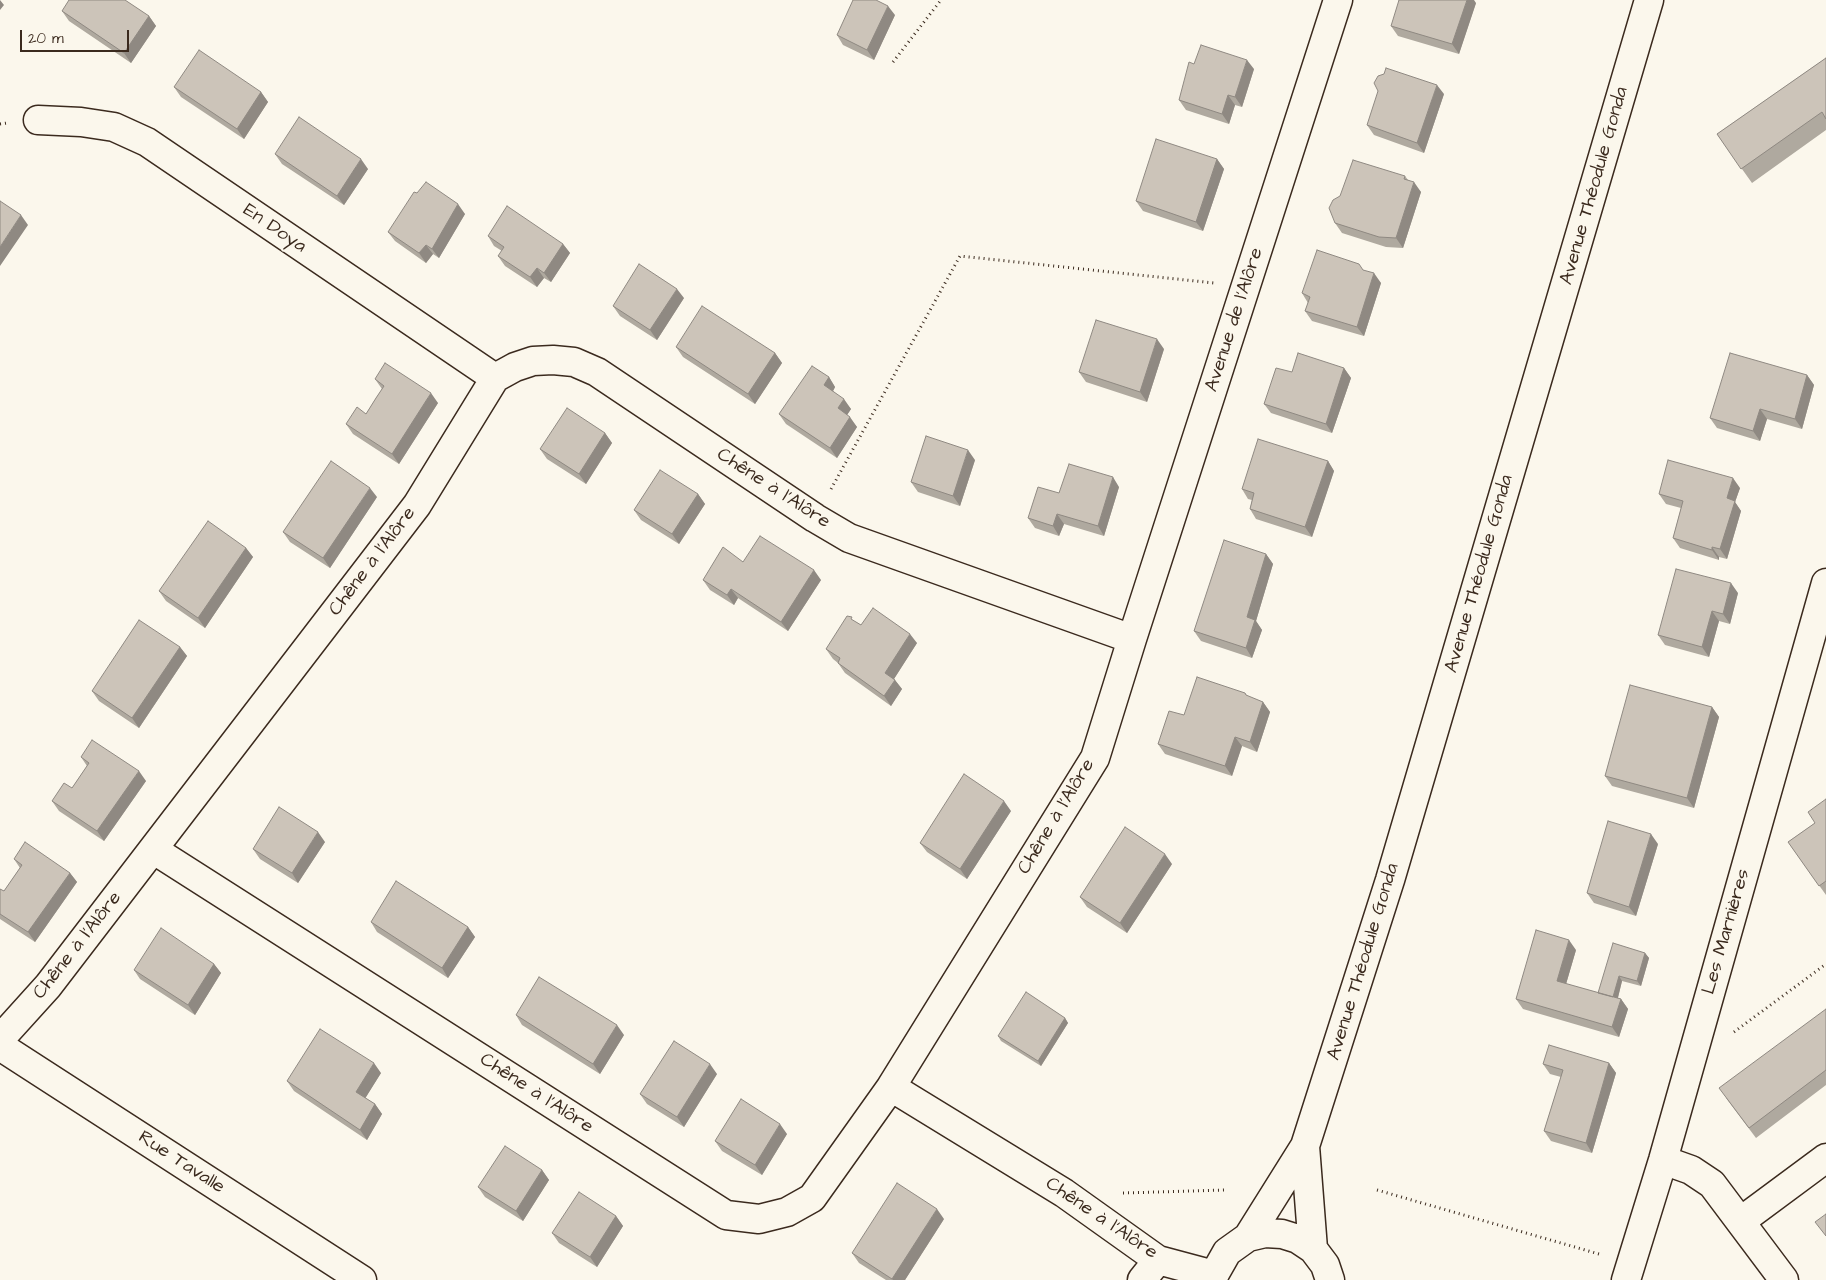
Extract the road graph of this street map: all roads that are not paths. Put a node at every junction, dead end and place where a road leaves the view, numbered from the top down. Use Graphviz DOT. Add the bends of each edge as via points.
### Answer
graph roads {
  1 [pos="1338,0"];
  2 [pos="1649,0"];
  3 [pos="38,120"];
  4 [pos="495,378"];
  5 [pos="1826,583"];
  6 [pos="1132,639"];
  7 [pos="154,850"];
  8 [pos="0,1040"];
  9 [pos="0,1046"];
  10 [pos="892,1087"];
  11 [pos="1305,1146"];
  12 [pos="1826,1158"];
  13 [pos="1663,1160"];
  14 [pos="1741,1221"];
  15 [pos="1248,1237"];
  16 [pos="1313,1249"];
  17 [pos="1150,1270"];
  18 [pos="1629,1272"];
  19 [pos="1213,1278"];
  20 [pos="362,1280"];
  21 [pos="1330,1280"];
  22 [pos="1784,1280"];
  1 -- 6 [label="street, Avenue de l'Alôre"];
  2 -- 11 [label="street, Avenue Théodule Gonda" via="1390,880"];
  3 -- 4 [label="street, En Doya" via="114,127 147,142"];
  4 -- 6 [label="street, Chêne à l'Alôre" via="533,361 574,362 597,372 849,538"];
  4 -- 7 [label="street, Chêne à l'Alôre" via="417,505"];
  5 -- 13 [label="street, Les Marnières"];
  6 -- 10 [label="street, Chêne à l'Alôre" via="1095,758"];
  7 -- 8 [label="street, Chêne à l'Alôre" via="48,986"];
  7 -- 10 [label="street, Chêne à l'Alôre" via="726,1215 760,1219 787,1212 812,1198"];
  9 -- 20 [label="street, Rue Tavalle"];
  10 -- 17 [label="street, Chêne à l'Alôre" via="1064,1193"];
  11 -- 15 [label="street, Avenue Théodule Gonda"];
  11 -- 16 [label="street, Avenue Théodule Gonda"];
  12 -- 14 [label="street"];
  13 -- 14 [label="street" via="1691,1170 1712,1184"];
  13 -- 18 [label="street, Les Marnières"];
  14 -- 22 [label="street"];
  15 -- 16 [label="street" via="1282,1234"];
  15 -- 19 [label="street" via="1227,1252"];
  16 -- 21 [label="street" via="1325,1265"];
  17 -- 19 [label="street, Chêne à l'Alôre"];
}
